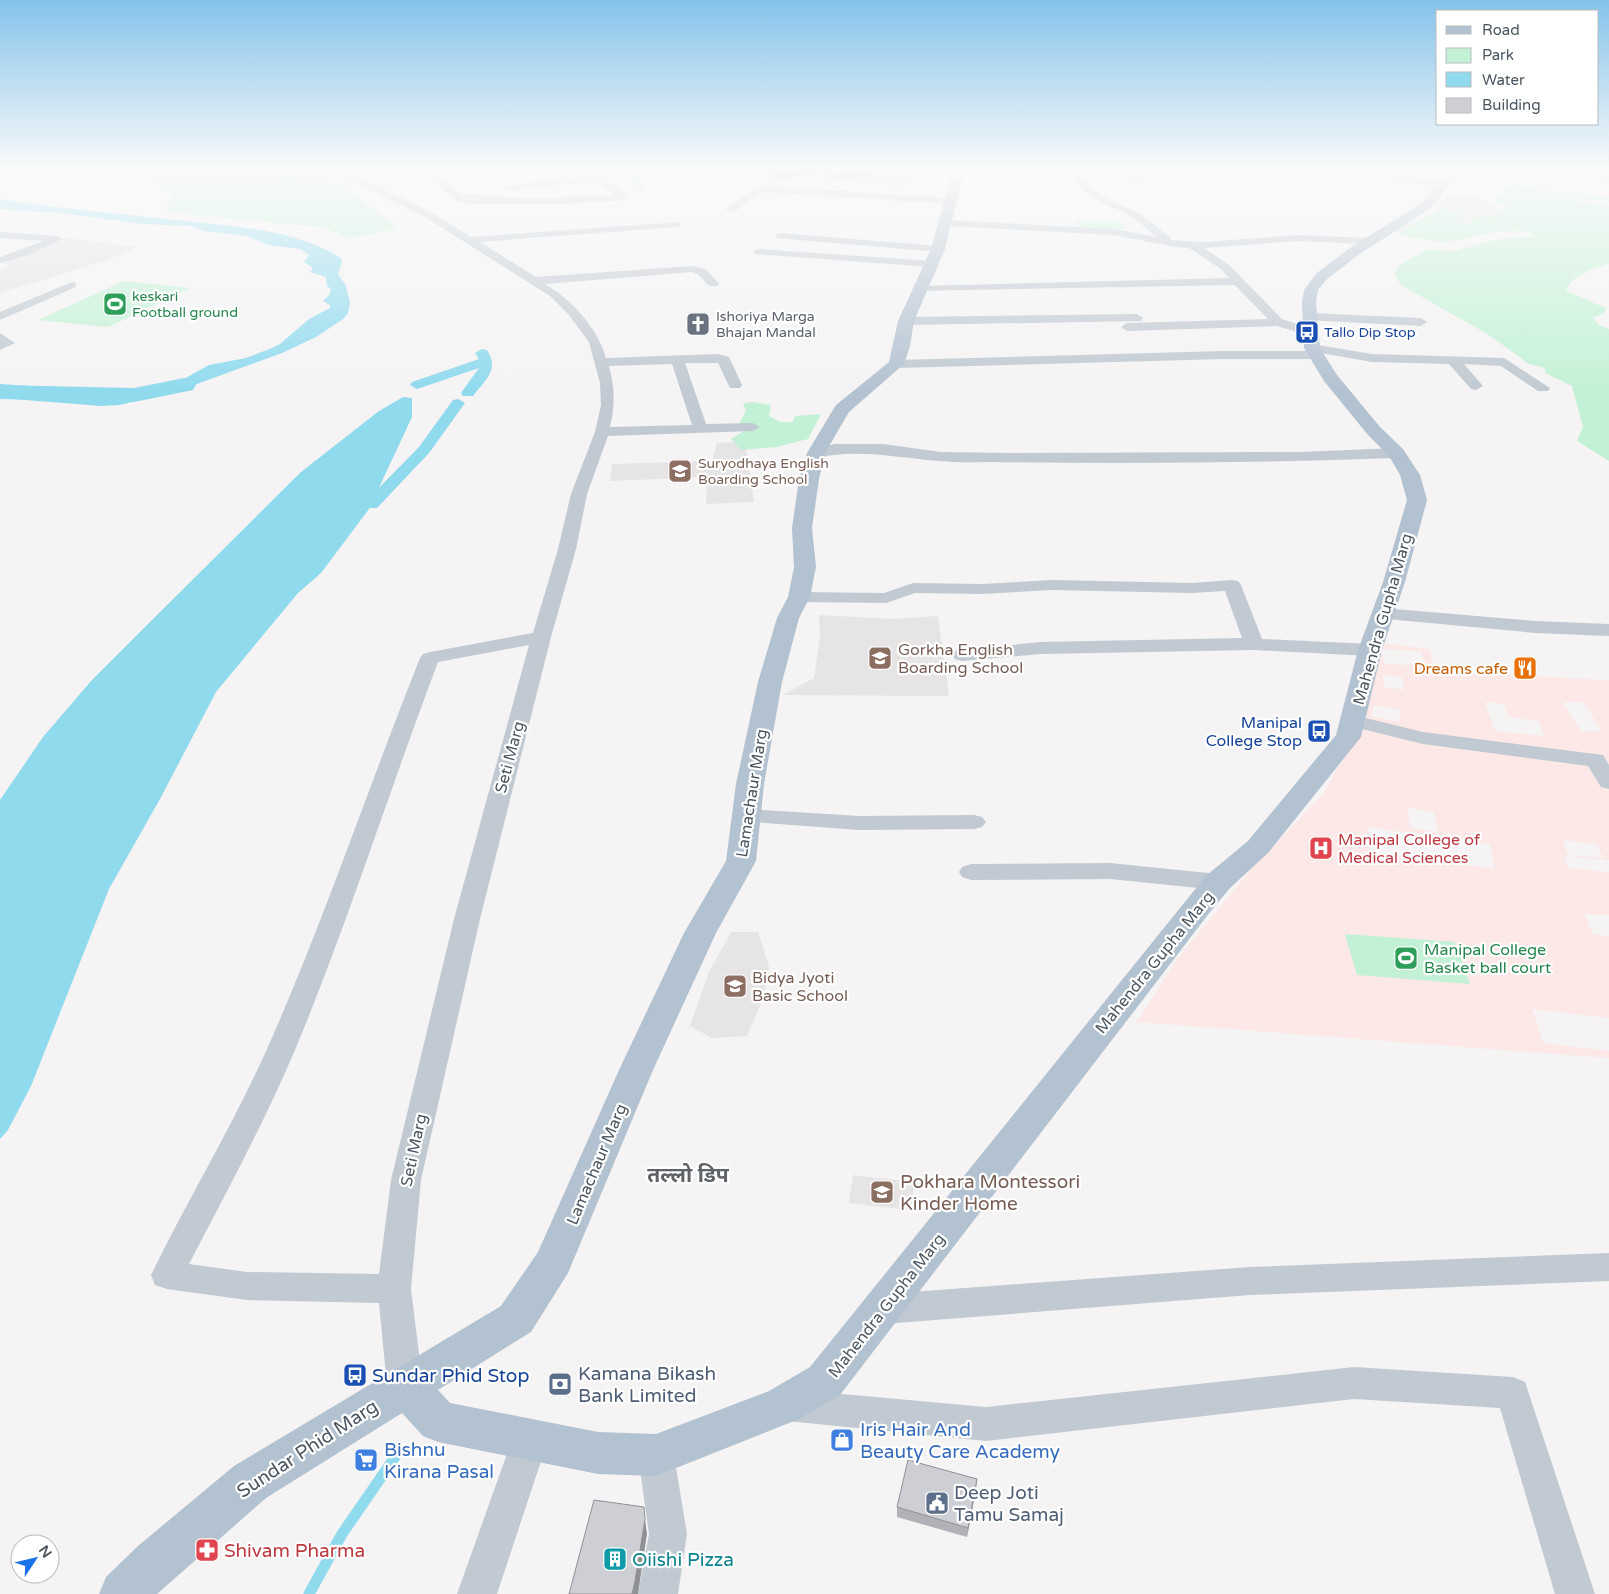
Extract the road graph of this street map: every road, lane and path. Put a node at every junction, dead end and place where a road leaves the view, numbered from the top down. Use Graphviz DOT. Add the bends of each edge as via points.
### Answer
graph roads {
  1 [pos="48,243"];
  2 [pos="474,243"];
  3 [pos="835,243"];
  4 [pos="939,243"];
  5 [pos="1172,243"];
  6 [pos="1202,243"];
  7 [pos="1367,243"];
  8 [pos="1175,244"];
  9 [pos="1191,244"];
  10 [pos="758,252"];
  11 [pos="935,257"];
  12 [pos="0,260"];
  13 [pos="534,281"];
  14 [pos="1238,281"];
  15 [pos="713,284"];
  16 [pos="72,285"];
  17 [pos="920,289"];
  18 [pos="0,316"];
  19 [pos="1137,318"];
  20 [pos="906,321"];
  21 [pos="1278,322"];
  22 [pos="1421,322"];
  23 [pos="1127,327"];
  24 [pos="0,337"];
  25 [pos="1312,338"];
  26 [pos="0,346"];
  27 [pos="676,359"];
  28 [pos="1455,360"];
  29 [pos="601,362"];
  30 [pos="896,364"];
  31 [pos="735,385"];
  32 [pos="1476,386"];
  33 [pos="1543,388"];
  34 [pos="700,427"];
  35 [pos="753,427"];
  36 [pos="602,432"];
  37 [pos="816,452"];
  38 [pos="1396,453"];
  39 [pos="799,596"];
  40 [pos="1383,614"];
  41 [pos="1609,630"];
  42 [pos="541,637"];
  43 [pos="1254,644"];
  44 [pos="1370,650"];
  45 [pos="962,655"];
  46 [pos="1353,721"];
  47 [pos="1609,782"];
  48 [pos="748,816"];
  49 [pos="974,822"];
  50 [pos="972,872"];
  51 [pos="1218,882"];
  52 [pos="1609,1267"];
  53 [pos="394,1289"];
  54 [pos="884,1309"];
  55 [pos="405,1386"];
  56 [pos="784,1405"];
  57 [pos="530,1440"];
  58 [pos="656,1455"];
  59 [pos="123,1594"];
  60 [pos="477,1594"];
  61 [pos="658,1594"];
  62 [pos="1575,1594"];
  1 -- 12 [label="street"];
  2 -- 13 [label="street, Seti Marg"];
  3 -- 11 [label="street"];
  4 -- 11 [label="main road"];
  5 -- 8 [label="street"];
  6 -- 9 [label="street"];
  7 -- 25 [label="main road" via="1322,276 1311,290"];
  8 -- 9 [label="street"];
  9 -- 14 [label="street" via="1215,258"];
  10 -- 11 [label="street"];
  11 -- 17 [label="main road"];
  13 -- 15 [label="street" via="692,269 702,271"];
  13 -- 29 [label="street, Seti Marg" via="572,311 595,342"];
  14 -- 17 [label="street"];
  14 -- 21 [label="street"];
  16 -- 18 [label="street"];
  17 -- 20 [label="main road"];
  19 -- 20 [label="street"];
  20 -- 30 [label="main road"];
  21 -- 23 [label="street"];
  21 -- 25 [label="street"];
  22 -- 25 [label="street"];
  24 -- 26 [label="street" via="9,343"];
  25 -- 28 [label="street" via="1372,358"];
  25 -- 30 [label="street" via="1224,355"];
  25 -- 38 [label="main road, Mahendra Gupha Marg" via="1335,384"];
  27 -- 29 [label="street"];
  27 -- 31 [label="street" via="724,360"];
  27 -- 34 [label="street"];
  28 -- 32 [label="street"];
  28 -- 33 [label="street" via="1504,362"];
  29 -- 36 [label="street, Seti Marg" via="607,383 608,405"];
  30 -- 37 [label="main road, Lamachaur Marg" via="842,409"];
  34 -- 35 [label="street"];
  34 -- 36 [label="street"];
  36 -- 42 [label="street, Seti Marg" via="579,494 567,549"];
  37 -- 38 [label="street" via="883,449 941,456 1007,458 1302,457"];
  37 -- 39 [label="main road, Lamachaur Marg" via="802,528 805,567"];
  38 -- 40 [label="main road, Mahendra Gupha Marg" via="1410,475 1417,500"];
  39 -- 43 [label="street" via="886,598 913,588 1192,588 1232,585"];
  39 -- 48 [label="main road, Lamachaur Marg" via="788,618 770,682 750,784"];
  40 -- 41 [label="street"];
  40 -- 44 [label="main road, Mahendra Gupha Marg"];
  42 -- 53 [label="street, Seti Marg" via="467,919 406,1180"];
  42 -- 53 [label="street" via="430,658 282,1049 244,1130 167,1274 246,1286"];
  43 -- 44 [label="street"];
  43 -- 45 [label="street" via="1041,648"];
  44 -- 46 [label="main road, Mahendra Gupha Marg"];
  46 -- 47 [label="street" via="1423,738 1595,760"];
  46 -- 51 [label="main road, Mahendra Gupha Marg" via="1348,737 1258,847"];
  48 -- 49 [label="street" via="859,823"];
  48 -- 55 [label="main road, Lamachaur Marg" via="742,861 700,933 636,1070 554,1261 516,1319"];
  50 -- 51 [label="street" via="1110,871"];
  51 -- 54 [label="main road, Mahendra Gupha Marg"];
  52 -- 54 [label="street" via="1250,1282"];
  53 -- 55 [label="street, Seti Marg"];
  54 -- 56 [label="main road, Mahendra Gupha Marg" via="825,1381"];
  55 -- 57 [label="main road, Mahendra Gupha Marg" via="438,1420"];
  55 -- 59 [label="main road, Sundar Phid Marg" via="250,1482"];
  56 -- 58 [label="main road, Mahendra Gupha Marg"];
  56 -- 62 [label="street" via="986,1424 1354,1383 1513,1393"];
  57 -- 58 [label="main road, Mahendra Gupha Marg" via="598,1453"];
  57 -- 60 [label="street"];
  58 -- 61 [label="street" via="668,1534"];
}
